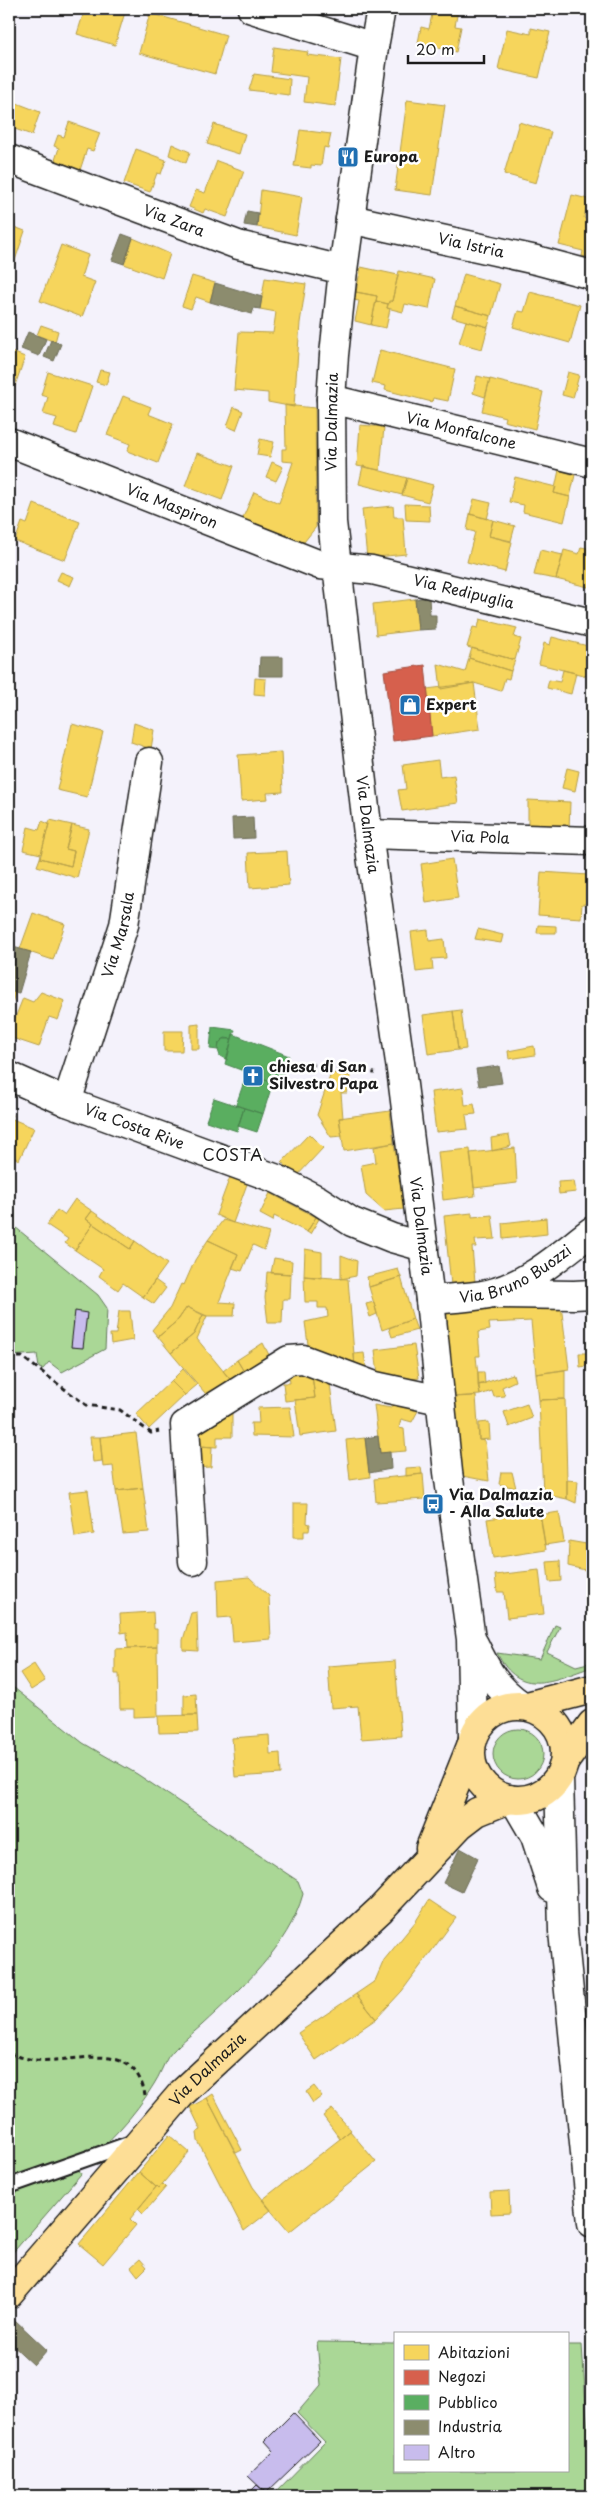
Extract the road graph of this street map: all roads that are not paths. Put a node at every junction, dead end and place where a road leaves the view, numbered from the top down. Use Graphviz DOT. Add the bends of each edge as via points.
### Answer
graph roads {
  1 [pos="252,9"];
  2 [pos="381,9"];
  3 [pos="374,47"];
  4 [pos="9,159"];
  5 [pos="350,219"];
  6 [pos="343,270"];
  7 [pos="592,275"];
  8 [pos="330,399"];
  9 [pos="9,442"];
  10 [pos="592,463"];
  11 [pos="336,567"];
  12 [pos="592,624"];
  13 [pos="148,762"];
  14 [pos="368,834"];
  15 [pos="592,840"];
  16 [pos="9,1076"];
  17 [pos="67,1102"];
  18 [pos="592,1231"];
  19 [pos="424,1248"];
  20 [pos="567,1250"];
  21 [pos="592,1290"];
  22 [pos="488,1294"];
  23 [pos="592,1294"];
  24 [pos="430,1300"];
  25 [pos="440,1400"];
  26 [pos="193,1561"];
  27 [pos="471,1639"];
  28 [pos="592,1688"];
  29 [pos="524,1706"];
  30 [pos="592,1724"];
  31 [pos="472,1741"];
  32 [pos="562,1769"];
  33 [pos="512,1800"];
  34 [pos="424,1863"];
  35 [pos="564,1931"];
  36 [pos="139,2140"];
  37 [pos="9,2186"];
  38 [pos="592,2223"];
  39 [pos="9,2294"];
  1 -- 3 [label="street"];
  2 -- 3 [label="street, Via Dalmazia"];
  3 -- 5 [label="street, Via Dalmazia"];
  4 -- 6 [label="street, Via Zara" via="238,245"];
  5 -- 6 [label="street, Via Dalmazia"];
  5 -- 7 [label="street, Via Istria"];
  6 -- 8 [label="street, Via Dalmazia"];
  8 -- 10 [label="street, Via Monfalcone"];
  8 -- 11 [label="street, Via Dalmazia"];
  9 -- 11 [label="street, Via Maspiron" via="320,565"];
  11 -- 12 [label="street, Via Redipuglia" via="372,570"];
  11 -- 14 [label="street, Via Dalmazia"];
  13 -- 17 [label="street, Via Marsala" via="124,925"];
  14 -- 15 [label="street, Via Pola"];
  14 -- 19 [label="street, Via Dalmazia"];
  16 -- 17 [label="street, Via Costa Rive"];
  17 -- 19 [label="street, Via Costa Rive" via="277,1179 352,1222"];
  18 -- 20 [label="street, Via Bruno Buozzi"];
  19 -- 24 [label="street, Via Dalmazia"];
  20 -- 21 [label="street" via="569,1276 579,1286"];
  20 -- 22 [label="street, Via Bruno Buozzi" via="521,1281"];
  22 -- 23 [label="street"];
  22 -- 24 [label="street, Via Bruno Buozzi"];
  24 -- 25 [label="street, Via Dalmazia"];
  25 -- 26 [label="street" via="375,1386 304,1359 289,1360 185,1425"];
  25 -- 27 [label="street, Via Dalmazia"];
  27 -- 29 [label="street, Via Dalmazia" via="496,1684 504,1694"];
  27 -- 31 [label="street, Via Dalmazia"];
  28 -- 29 [label="main road"];
  29 -- 31 [label="main road" via="506,1707 492,1713 480,1724"];
  29 -- 32 [label="main road" via="541,1711 561,1732 565,1746"];
  30 -- 32 [label="main road"];
  31 -- 33 [label="main road" via="471,1759 475,1773 495,1794"];
  31 -- 34 [label="main road, Via Dalmazia"];
  32 -- 33 [label="main road" via="551,1787 540,1795"];
  32 -- 35 [label="street"];
  33 -- 34 [label="main road, Via Dalmazia" via="477,1812 460,1824"];
  33 -- 35 [label="street" via="542,1853"];
  34 -- 36 [label="main road, Via Dalmazia" via="328,1960 204,2071"];
  35 -- 38 [label="street"];
  36 -- 37 [label="lane"];
  36 -- 39 [label="main road, Via Dalmazia"];
}
